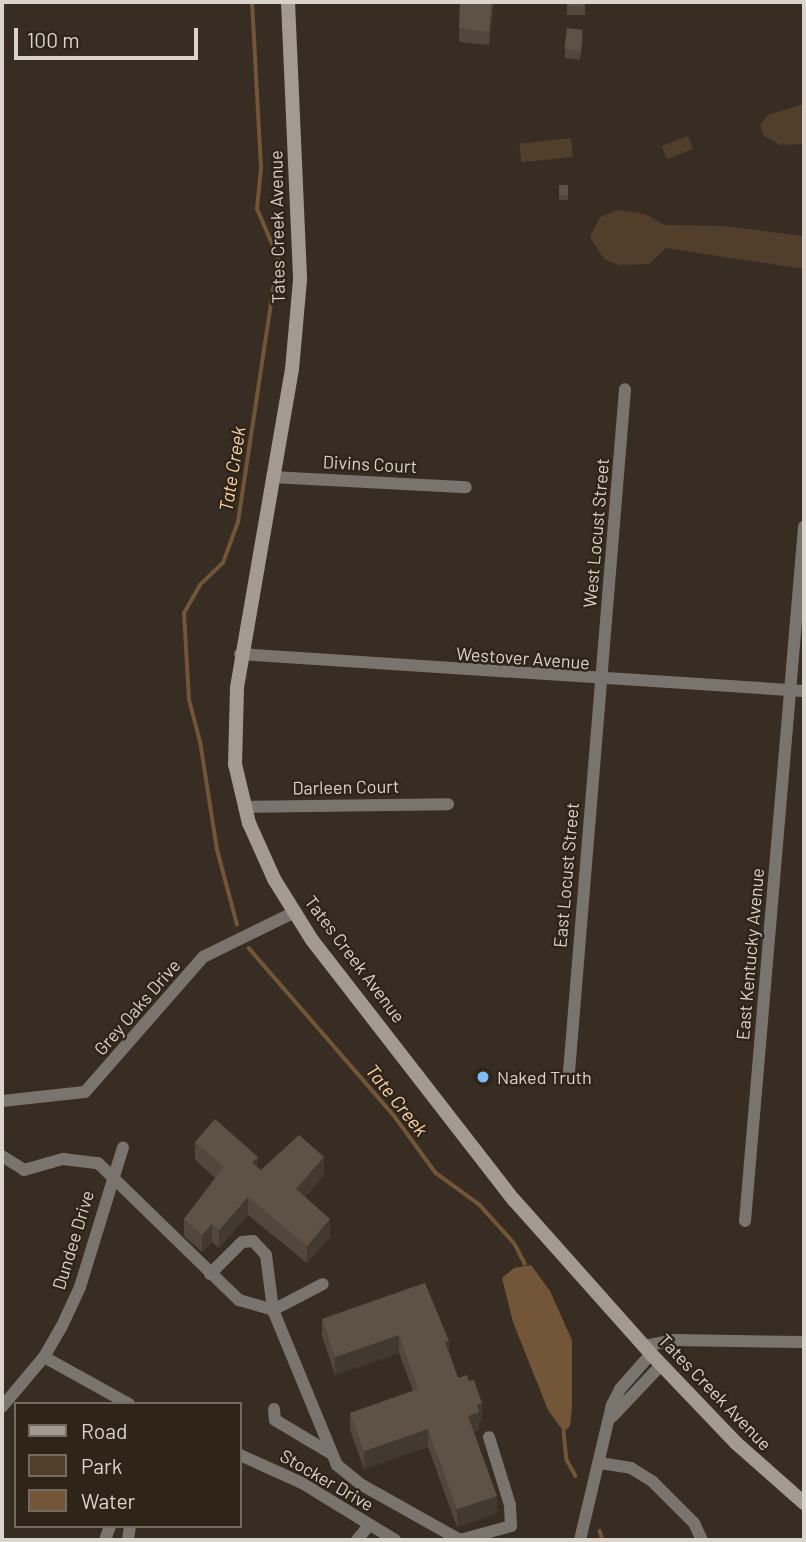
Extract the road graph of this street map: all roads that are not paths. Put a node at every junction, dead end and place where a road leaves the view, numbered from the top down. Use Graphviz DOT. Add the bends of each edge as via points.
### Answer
graph roads {
  1 [pos="288,2"];
  2 [pos="625,389"];
  3 [pos="272,477"];
  4 [pos="466,487"];
  5 [pos="804,527"];
  6 [pos="240,654"];
  7 [pos="601,680"];
  8 [pos="798,690"];
  9 [pos="448,804"];
  10 [pos="244,807"];
  11 [pos="293,912"];
  12 [pos="569,1072"];
  13 [pos="2,1101"];
  14 [pos="123,1147"];
  15 [pos="2,1156"];
  16 [pos="111,1175"];
  17 [pos="745,1221"];
  18 [pos="210,1274"];
  19 [pos="323,1284"];
  20 [pos="273,1310"];
  21 [pos="804,1342"];
  22 [pos="652,1355"];
  23 [pos="44,1357"];
  24 [pos="125,1402"];
  25 [pos="2,1407"];
  26 [pos="274,1409"];
  27 [pos="489,1437"];
  28 [pos="332,1454"];
  29 [pos="242,1456"];
  30 [pos="600,1463"];
  31 [pos="804,1503"];
  32 [pos="369,1525"];
  33 [pos="444,1536"];
  34 [pos="357,1540"];
  35 [pos="395,1540"];
  36 [pos="580,1540"];
  37 [pos="702,1540"];
  1 -- 3 [label="main road, Tates Creek Avenue" via="300,281 292,369"];
  2 -- 7 [label="street, West Locust Street"];
  3 -- 4 [label="street, Divins Court"];
  3 -- 6 [label="main road, Tates Creek Avenue"];
  5 -- 8 [label="street, East Kentucky Avenue"];
  6 -- 7 [label="street, Westover Avenue"];
  6 -- 10 [label="main road, Tates Creek Avenue" via="234,734"];
  7 -- 8 [label="street, Westover Avenue"];
  7 -- 12 [label="street, East Locust Street"];
  8 -- 17 [label="street, East Kentucky Avenue"];
  9 -- 10 [label="street, Darleen Court"];
  10 -- 11 [label="main road, Tates Creek Avenue" via="260,852"];
  11 -- 13 [label="street, Grey Oaks Drive" via="203,957 85,1092"];
  11 -- 22 [label="main road, Tates Creek Avenue" via="514,1200"];
  14 -- 16 [label="street, Dundee Drive"];
  15 -- 16 [label="street" via="24,1170 82,1158 98,1163"];
  16 -- 18 [label="street"];
  16 -- 23 [label="street, Dundee Drive" via="80,1287"];
  18 -- 20 [label="street" via="239,1300"];
  18 -- 20 [label="street" via="242,1242 253,1241 266,1255"];
  19 -- 20 [label="street"];
  20 -- 28 [label="street"];
  21 -- 22 [label="street" via="674,1340"];
  22 -- 30 [label="street" via="620,1389"];
  22 -- 31 [label="main road, Tates Creek Avenue" via="736,1443"];
  23 -- 24 [label="street"];
  23 -- 25 [label="street, Dundee Drive"];
  26 -- 28 [label="street" via="275,1420"];
  27 -- 33 [label="street" via="510,1505 511,1526 460,1540"];
  28 -- 33 [label="street" via="337,1465 362,1485"];
  29 -- 32 [label="street, Stocker Drive" via="302,1482"];
  30 -- 36 [label="street"];
  30 -- 37 [label="street" via="631,1468 647,1478 694,1523"];
  32 -- 34 [label="street"];
  32 -- 35 [label="street, Stocker Drive"];
}
